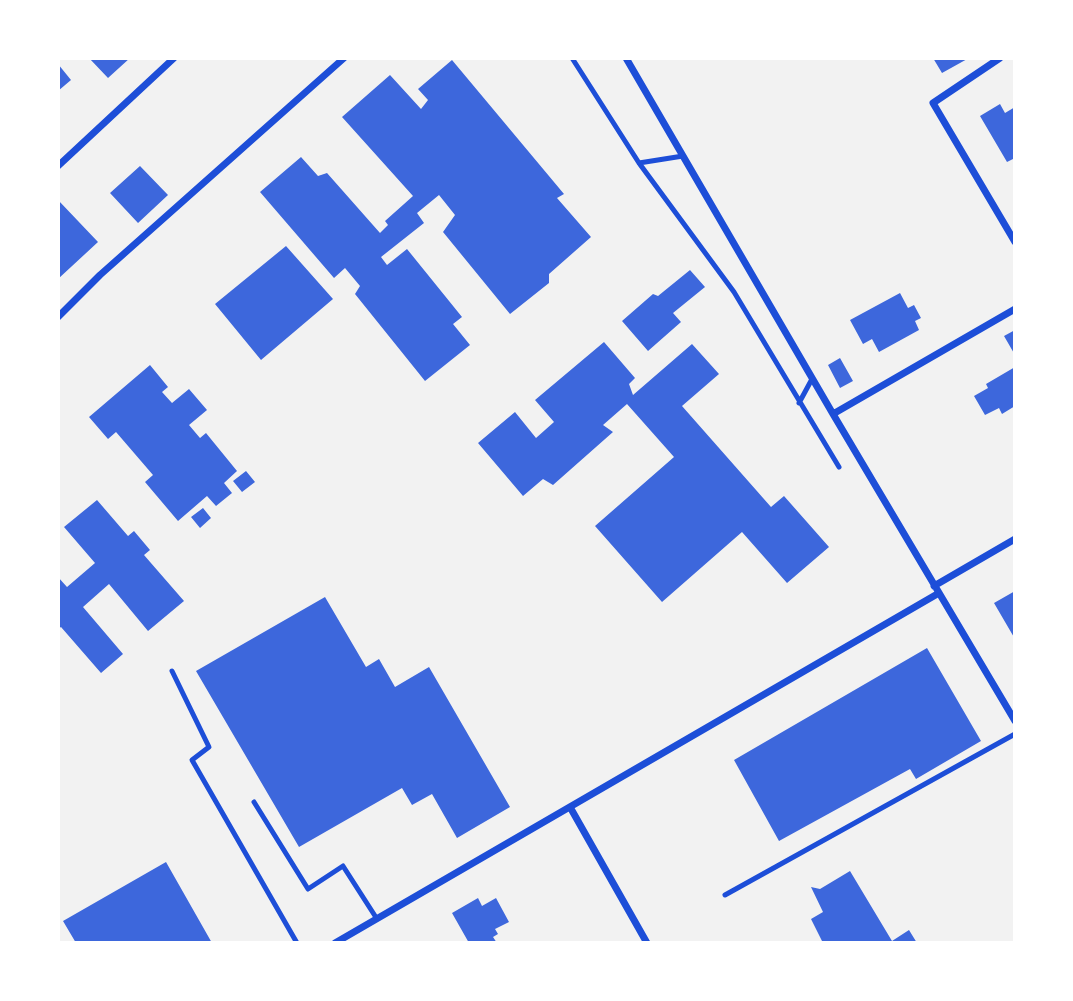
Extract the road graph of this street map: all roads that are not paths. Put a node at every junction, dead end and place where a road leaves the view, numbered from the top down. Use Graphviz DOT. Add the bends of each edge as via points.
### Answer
graph roads {
  1 [pos="174,58"];
  2 [pos="344,58"];
  3 [pos="572,58"];
  4 [pos="626,58"];
  5 [pos="1000,58"];
  6 [pos="683,156"];
  7 [pos="639,163"];
  8 [pos="58,166"];
  9 [pos="1015,242"];
  10 [pos="1015,309"];
  11 [pos="58,317"];
  12 [pos="812,379"];
  13 [pos="799,404"];
  14 [pos="833,414"];
  15 [pos="839,467"];
  16 [pos="1015,539"];
  17 [pos="936,589"];
  18 [pos="172,671"];
  19 [pos="1015,721"];
  20 [pos="1015,734"];
  21 [pos="254,802"];
  22 [pos="570,807"];
  23 [pos="725,895"];
  24 [pos="377,919"];
  25 [pos="297,943"];
  26 [pos="335,943"];
  27 [pos="647,943"];
  1 -- 8 [label="street"];
  2 -- 11 [label="street"];
  3 -- 7 [label="lane"];
  4 -- 6 [label="street"];
  5 -- 9 [label="street" via="933,103"];
  6 -- 7 [label="lane"];
  6 -- 12 [label="street"];
  7 -- 13 [label="lane" via="734,292"];
  10 -- 14 [label="street"];
  12 -- 13 [label="lane"];
  12 -- 14 [label="street"];
  13 -- 15 [label="lane"];
  14 -- 17 [label="street"];
  16 -- 17 [label="street"];
  17 -- 19 [label="street"];
  17 -- 22 [label="street"];
  18 -- 25 [label="lane" via="209,747 192,760"];
  20 -- 23 [label="lane"];
  21 -- 24 [label="lane" via="307,889 343,866"];
  22 -- 24 [label="street"];
  22 -- 27 [label="street"];
  24 -- 26 [label="street"];
}
